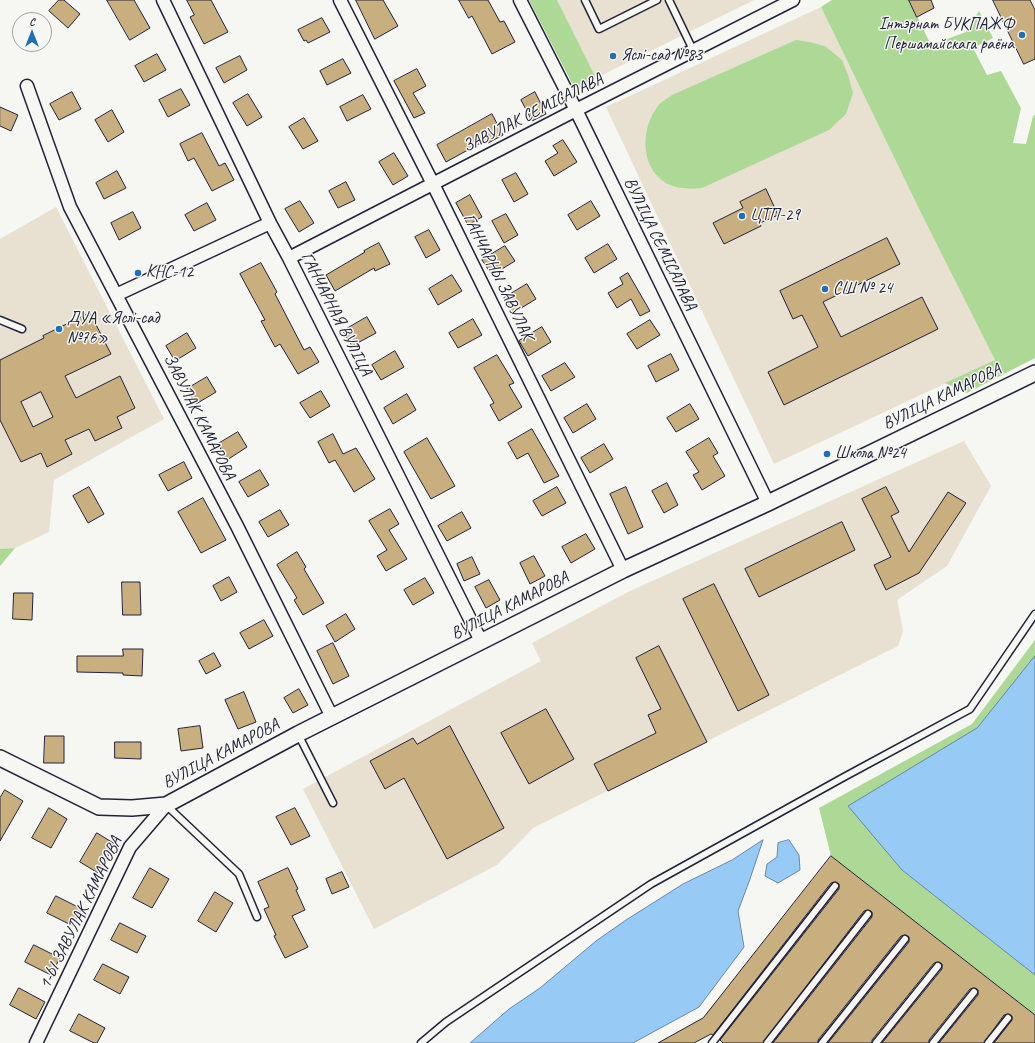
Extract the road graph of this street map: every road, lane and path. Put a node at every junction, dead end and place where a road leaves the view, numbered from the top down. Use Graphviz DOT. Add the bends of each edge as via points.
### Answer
graph roads {
  1 [pos="163,0"];
  2 [pos="340,0"];
  3 [pos="520,0"];
  4 [pos="585,0"];
  5 [pos="657,0"];
  6 [pos="669,0"];
  7 [pos="793,0"];
  8 [pos="693,50"];
  9 [pos="27,86"];
  10 [pos="576,110"];
  11 [pos="433,184"];
  12 [pos="270,222"];
  13 [pos="289,258"];
  14 [pos="116,295"];
  15 [pos="0,320"];
  16 [pos="22,329"];
  17 [pos="1035,373"];
  18 [pos="768,503"];
  19 [pos="623,570"];
  20 [pos="1035,614"];
  21 [pos="481,641"];
  22 [pos="332,717"];
  23 [pos="298,734"];
  24 [pos="0,758"];
  25 [pos="333,803"];
  26 [pos="166,805"];
  27 [pos="835,886"];
  28 [pos="868,914"];
  29 [pos="257,917"];
  30 [pos="905,939"];
  31 [pos="938,966"];
  32 [pos="974,992"];
  33 [pos="1008,1018"];
  34 [pos="36,1043"];
  35 [pos="421,1043"];
  36 [pos="712,1043"];
  37 [pos="767,1043"];
  38 [pos="822,1043"];
  39 [pos="876,1043"];
  40 [pos="933,1043"];
  41 [pos="988,1043"];
  1 -- 12 [label="street, ГАНЧАРНАЯ ВУЛІЦА"];
  2 -- 11 [label="street, ГАНЧАРНЫ ЗАВУЛАК"];
  3 -- 10 [label="street, ВУЛІЦА СЕМІСАЛАВА"];
  4 -- 5 [label="lane" via="599,28"];
  6 -- 8 [label="lane"];
  7 -- 8 [label="street, ЗАВУЛАК СЕМІСАЛАВА"];
  8 -- 10 [label="street, ЗАВУЛАК СЕМІСАЛАВА"];
  9 -- 14 [label="street, ЗАВУЛАК КАМАРОВА" via="70,207"];
  10 -- 11 [label="street, ЗАВУЛАК СЕМІСАЛАВА"];
  10 -- 18 [label="street, ВУЛІЦА СЕМІСАЛАВА"];
  11 -- 13 [label="street, ЗАВУЛАК СЕМІСАЛАВА"];
  11 -- 19 [label="street, ГАНЧАРНЫ ЗАВУЛАК"];
  12 -- 13 [label="street, ГАНЧАРНАЯ ВУЛІЦА"];
  12 -- 14 [label="street"];
  13 -- 21 [label="street, ГАНЧАРНАЯ ВУЛІЦА"];
  14 -- 22 [label="street, ЗАВУЛАК КАМАРОВА"];
  15 -- 16 [label="lane"];
  17 -- 18 [label="street, ВУЛІЦА КАМАРОВА"];
  18 -- 19 [label="street, ВУЛІЦА КАМАРОВА"];
  19 -- 21 [label="street, ВУЛІЦА КАМАРОВА"];
  20 -- 35 [label="lane" via="970,709 651,884 446,1022"];
  21 -- 22 [label="street, ВУЛІЦА КАМАРОВА"];
  22 -- 23 [label="street, ВУЛІЦА КАМАРОВА"];
  23 -- 25 [label="lane"];
  23 -- 26 [label="street, ВУЛІЦА КАМАРОВА"];
  24 -- 26 [label="street, ВУЛІЦА КАМАРОВА" via="100,806 132,808"];
  26 -- 29 [label="lane" via="239,874"];
  26 -- 34 [label="street, 1-Ы ЗАВУЛАК КАМАРОВА" via="130,847"];
  27 -- 36 [label="lane"];
  28 -- 37 [label="lane"];
  30 -- 38 [label="lane"];
  31 -- 39 [label="lane"];
  32 -- 40 [label="lane"];
  33 -- 41 [label="lane"];
}
